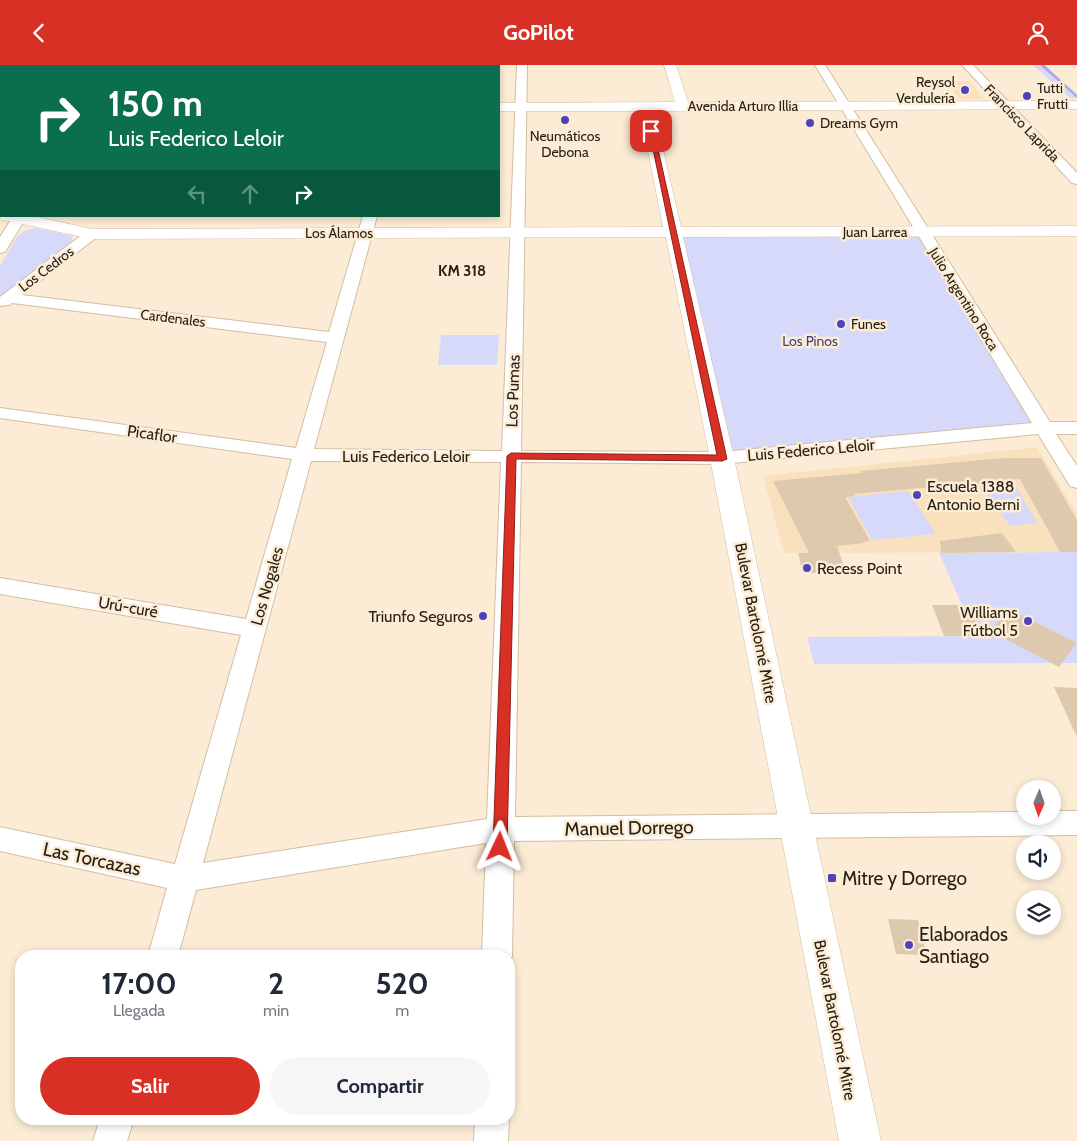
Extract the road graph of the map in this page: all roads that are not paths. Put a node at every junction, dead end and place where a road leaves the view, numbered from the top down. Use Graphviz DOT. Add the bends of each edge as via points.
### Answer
graph roads {
  1 [pos="522,65"];
  2 [pos="670,65"];
  3 [pos="820,65"];
  4 [pos="966,65"];
  5 [pos="1077,105"];
  6 [pos="846,106"];
  7 [pos="1005,106"];
  8 [pos="500,107"];
  9 [pos="522,107"];
  10 [pos="646,107"];
  11 [pos="683,107"];
  12 [pos="1077,180"];
  13 [pos="14,217"];
  14 [pos="368,225"];
  15 [pos="1077,231"];
  16 [pos="922,232"];
  17 [pos="518,233"];
  18 [pos="673,233"];
  19 [pos="92,234"];
  20 [pos="0,249"];
  21 [pos="4,301"];
  22 [pos="337,338"];
  23 [pos="0,413"];
  24 [pos="1043,428"];
  25 [pos="1077,428"];
  26 [pos="304,455"];
  27 [pos="511,456"];
  28 [pos="722,459"];
  29 [pos="1077,481"];
  30 [pos="0,586"];
  31 [pos="255,629"];
  32 [pos="1077,823"];
  33 [pos="796,826"];
  34 [pos="501,829"];
  35 [pos="0,839"];
  36 [pos="184,879"];
  37 [pos="164,950"];
  38 [pos="497,950"];
  39 [pos="115,1125"];
  40 [pos="492,1125"];
  41 [pos="110,1141"];
  42 [pos="491,1141"];
  43 [pos="860,1141"];
  1 -- 9 [label="street, Los Pumas"];
  2 -- 11 [label="street"];
  3 -- 6 [label="street, Julio Argentino Roca"];
  4 -- 7 [label="street, Francisco Laprida"];
  5 -- 7 [label="street, Avenida Arturo Illia"];
  6 -- 7 [label="street, Avenida Arturo Illia"];
  6 -- 11 [label="street, Avenida Arturo Illia"];
  6 -- 16 [label="street, Julio Argentino Roca"];
  7 -- 12 [label="street, Francisco Laprida"];
  8 -- 9 [label="street, Avenida Arturo Illia"];
  9 -- 10 [label="street, Avenida Arturo Illia"];
  9 -- 17 [label="street, Los Pumas"];
  10 -- 11 [label="street, Avenida Arturo Illia"];
  10 -- 18 [label="street, Bulevar Bartolomé Mitre"];
  13 -- 19 [label="street, Los Álamos"];
  13 -- 20 [label="street"];
  14 -- 17 [label="street, Los Álamos"];
  14 -- 19 [label="street, Los Álamos"];
  14 -- 22 [label="street, Los Nogales"];
  15 -- 16 [label="street, Juan Larrea"];
  16 -- 18 [label="street, Juan Larrea"];
  16 -- 24 [label="street, Julio Argentino Roca"];
  17 -- 18 [label="street, Los Álamos"];
  17 -- 27 [label="street, Los Pumas"];
  18 -- 28 [label="street, Bulevar Bartolomé Mitre"];
  19 -- 21 [label="street, Los Cedros"];
  21 -- 22 [label="street, Cardenales"];
  22 -- 26 [label="street, Los Nogales"];
  23 -- 26 [label="street, Picaflor"];
  24 -- 25 [label="street, Luis Federico Leloir"];
  24 -- 28 [label="street, Luis Federico Leloir"];
  24 -- 29 [label="street, Julio Argentino Roca"];
  26 -- 27 [label="street, Luis Federico Leloir"];
  26 -- 31 [label="street, Los Nogales"];
  27 -- 28 [label="street, Luis Federico Leloir"];
  27 -- 34 [label="street, Los Pumas"];
  28 -- 33 [label="street, Bulevar Bartolomé Mitre"];
  30 -- 31 [label="street, Urú-curé"];
  31 -- 36 [label="street, Los Nogales"];
  32 -- 33 [label="street, Manuel Dorrego"];
  33 -- 34 [label="street, Manuel Dorrego"];
  33 -- 43 [label="street, Bulevar Bartolomé Mitre"];
  34 -- 36 [label="street, Manuel Dorrego"];
  34 -- 38 [label="street, Los Pumas"];
  35 -- 36 [label="street, Las Torcazas"];
  36 -- 37 [label="street, Los Nogales"];
  39 -- 41 [label="street"];
  40 -- 42 [label="street"];
}
